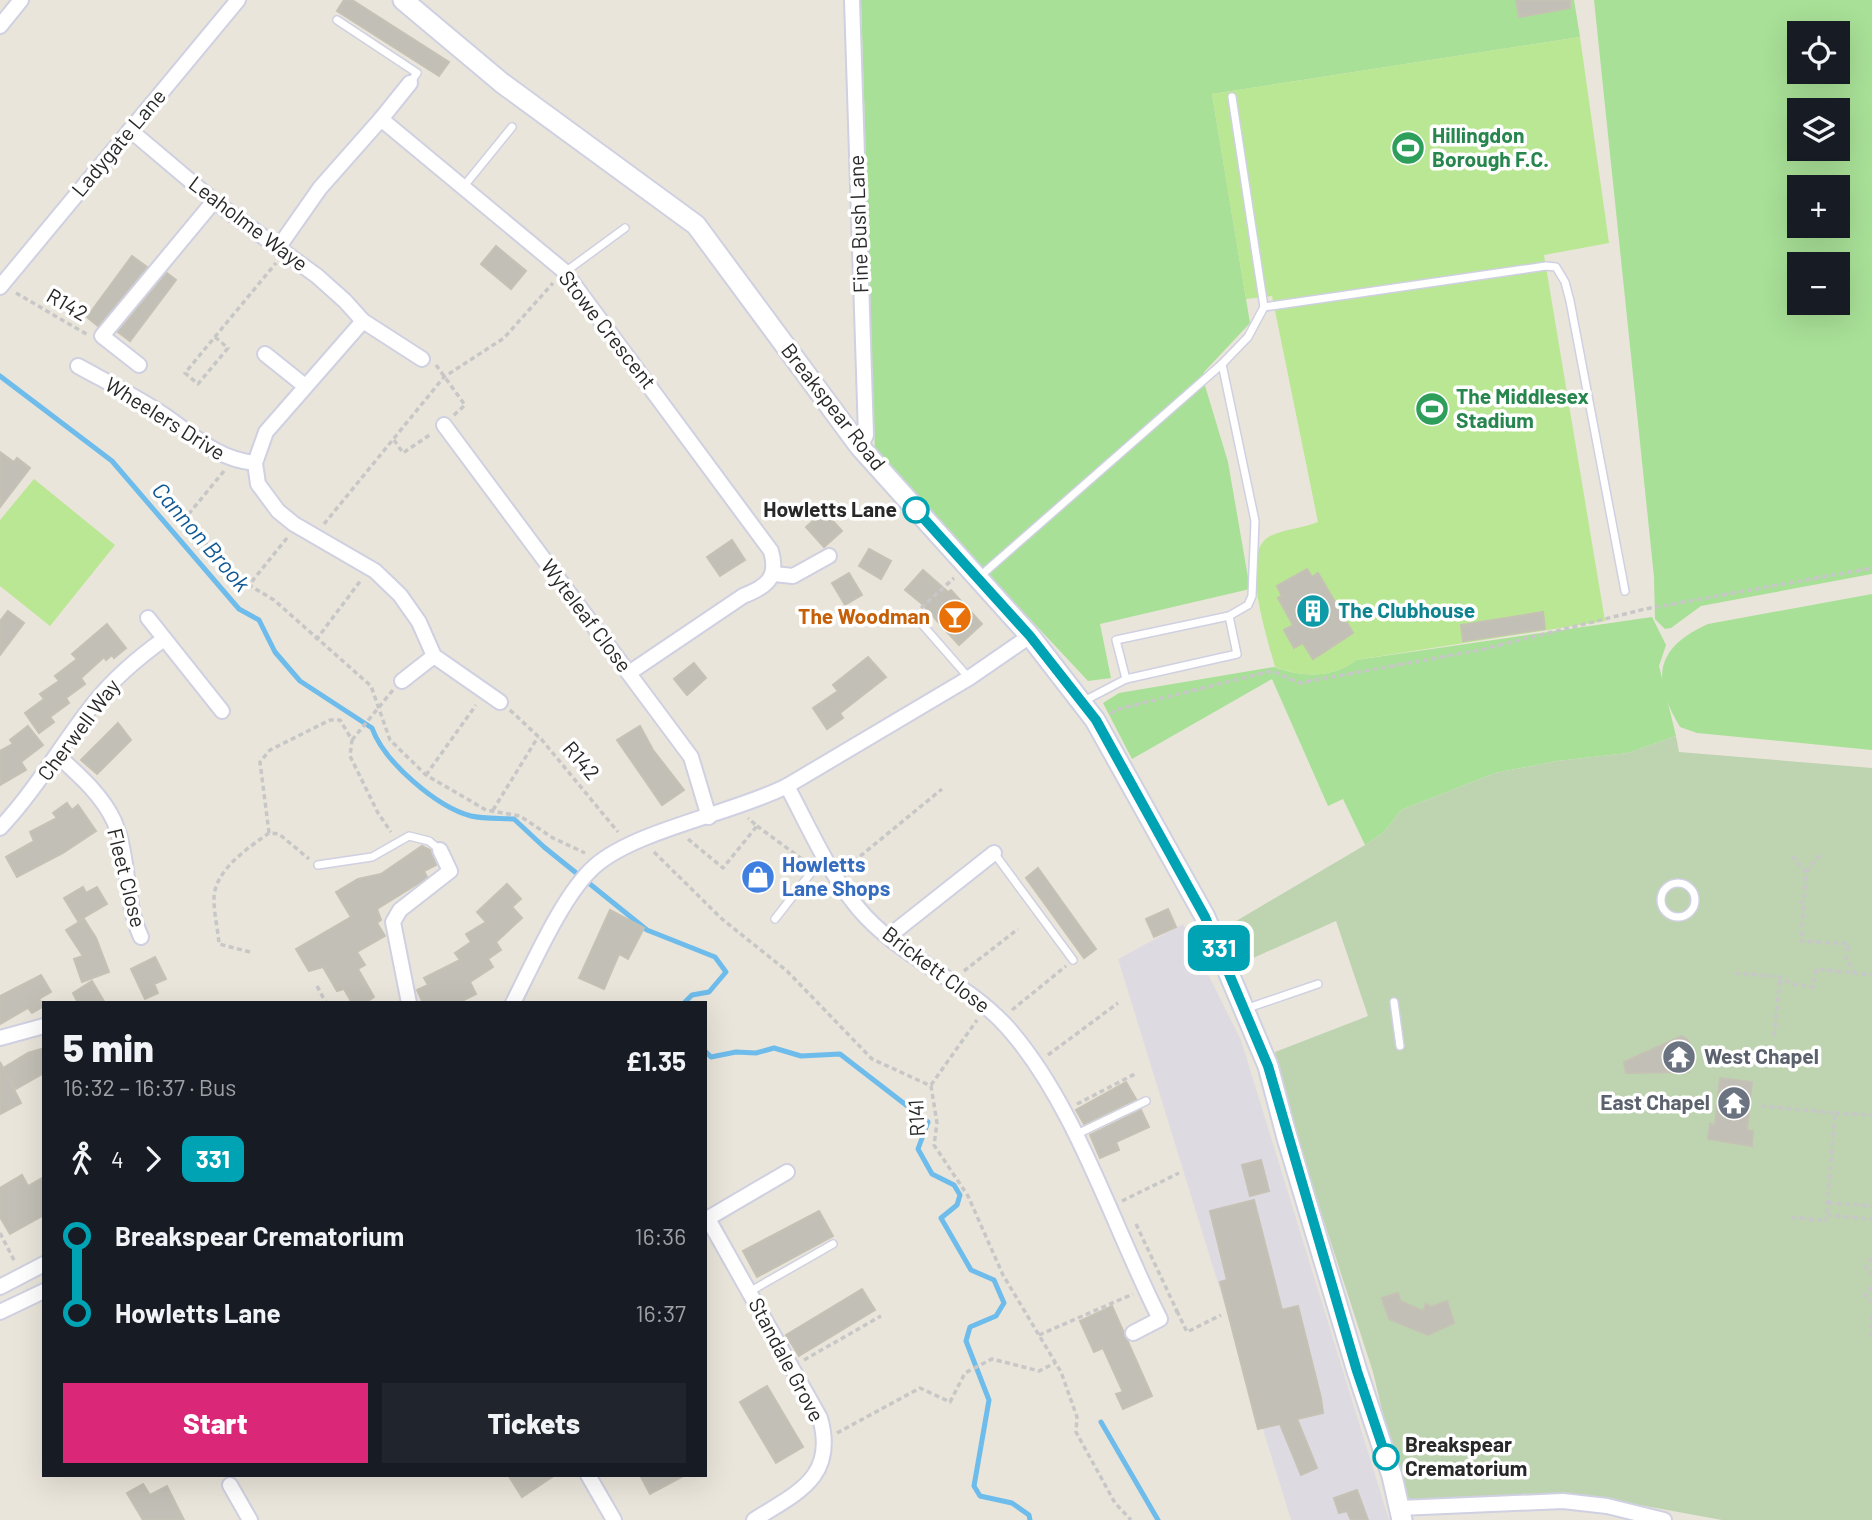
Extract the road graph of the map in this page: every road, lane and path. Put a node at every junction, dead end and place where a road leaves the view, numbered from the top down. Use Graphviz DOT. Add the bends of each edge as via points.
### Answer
graph roads {
  1 [pos="21,0"];
  2 [pos="238,0"];
  3 [pos="403,0"];
  4 [pos="852,0"];
  5 [pos="337,20"];
  6 [pos="0,26"];
  7 [pos="410,83"];
  8 [pos="1232,97"];
  9 [pos="381,119"];
  10 [pos="512,127"];
  11 [pos="130,130"];
  12 [pos="464,186"];
  13 [pos="214,201"];
  14 [pos="625,228"];
  15 [pos="281,251"];
  16 [pos="565,272"];
  17 [pos="1,286"];
  18 [pos="1264,307"];
  19 [pos="363,321"];
  20 [pos="215,337"];
  21 [pos="265,355"];
  22 [pos="422,359"];
  23 [pos="1222,364"];
  24 [pos="139,365"];
  25 [pos="78,366"];
  26 [pos="444,377"];
  27 [pos="305,386"];
  28 [pos="444,425"];
  29 [pos="394,440"];
  30 [pos="860,447"];
  31 [pos="232,461"];
  32 [pos="255,463"];
  33 [pos="296,526"];
  34 [pos="314,536"];
  35 [pos="829,556"];
  36 [pos="370,568"];
  37 [pos="1872,568"];
  38 [pos="972,572"];
  39 [pos="774,574"];
  40 [pos="249,585"];
  41 [pos="1625,591"];
  42 [pos="914,615"];
  43 [pos="1229,616"];
  44 [pos="148,618"];
  45 [pos="1030,636"];
  46 [pos="163,639"];
  47 [pos="316,640"];
  48 [pos="434,656"];
  49 [pos="629,673"];
  50 [pos="969,678"];
  51 [pos="1126,679"];
  52 [pos="402,681"];
  53 [pos="485,692"];
  54 [pos="500,702"];
  55 [pos="1082,702"];
  56 [pos="377,707"];
  57 [pos="222,711"];
  58 [pos="1096,720"];
  59 [pos="538,737"];
  60 [pos="352,740"];
  61 [pos="58,756"];
  62 [pos="426,775"];
  63 [pos="787,786"];
  64 [pos="942,789"];
  65 [pos="736,808"];
  66 [pos="493,811"];
  67 [pos="709,817"];
  68 [pos="757,825"];
  69 [pos="0,828"];
  70 [pos="675,829"];
  71 [pos="269,834"];
  72 [pos="398,842"];
  73 [pos="636,844"];
  74 [pos="440,850"];
  75 [pos="993,853"];
  76 [pos="1821,854"];
  77 [pos="825,856"];
  78 [pos="1792,856"];
  79 [pos="603,860"];
  80 [pos="318,865"];
  81 [pos="814,869"];
  82 [pos="1806,872"];
  83 [pos="837,874"];
  84 [pos="1690,911"];
  85 [pos="775,919"];
  86 [pos="1018,929"];
  87 [pos="889,936"];
  88 [pos="141,937"];
  89 [pos="250,952"];
  90 [pos="1073,960"];
  91 [pos="1735,973"];
  92 [pos="1854,973"];
  93 [pos="1872,975"];
  94 [pos="1780,977"];
  95 [pos="951,981"];
  96 [pos="1318,984"];
  97 [pos="317,986"];
  98 [pos="325,1001"];
  99 [pos="409,1001"];
  100 [pos="514,1001"];
  101 [pos="1394,1002"];
  102 [pos="1118,1003"];
  103 [pos="986,1006"];
  104 [pos="1244,1010"];
  105 [pos="1000,1020"];
  106 [pos="42,1027"];
  107 [pos="1774,1036"];
  108 [pos="0,1038"];
  109 [pos="1400,1046"];
  110 [pos="1035,1064"];
  111 [pos="1135,1074"];
  112 [pos="931,1086"];
  113 [pos="1146,1101"];
  114 [pos="1761,1106"];
  115 [pos="1063,1111"];
  116 [pos="1835,1113"];
  117 [pos="1872,1115"];
  118 [pos="1074,1135"];
  119 [pos="787,1172"];
  120 [pos="1179,1174"];
  121 [pos="1828,1203"];
  122 [pos="1872,1206"];
  123 [pos="1108,1208"];
  124 [pos="1827,1216"];
  125 [pos="1789,1217"];
  126 [pos="707,1219"];
  127 [pos="1872,1219"];
  128 [pos="0,1233"];
  129 [pos="833,1244"];
  130 [pos="1872,1258"];
  131 [pos="42,1265"];
  132 [pos="1872,1274"];
  133 [pos="22,1275"];
  134 [pos="0,1287"];
  135 [pos="1872,1287"];
  136 [pos="1144,1288"];
  137 [pos="42,1291"];
  138 [pos="749,1292"];
  139 [pos="1872,1302"];
  140 [pos="1177,1311"];
  141 [pos="0,1312"];
  142 [pos="1872,1312"];
  143 [pos="1221,1315"];
  144 [pos="881,1316"];
  145 [pos="1133,1332"];
  146 [pos="1039,1335"];
  147 [pos="1871,1337"];
  148 [pos="1055,1363"];
  149 [pos="792,1367"];
  150 [pos="825,1435"];
  151 [pos="589,1477"];
  152 [pos="230,1485"];
  153 [pos="1401,1514"];
  154 [pos="759,1519"];
  155 [pos="250,1520"];
  156 [pos="614,1520"];
  157 [pos="1131,1520"];
  158 [pos="1664,1520"];
  1 -- 6 [label="street"];
  2 -- 11 [label="street, Ladygate Lane"];
  3 -- 30 [label="street, Breakspear Road" via="502,83 696,225"];
  4 -- 30 [label="street, Fine Bush Lane" via="866,435"];
  5 -- 7 [label="lane" via="417,74"];
  7 -- 9 [label="street"];
  8 -- 18 [label="lane"];
  9 -- 12 [label="street, Stowe Crescent"];
  9 -- 15 [label="street" via="320,188"];
  10 -- 12 [label="lane"];
  11 -- 13 [label="street, Leaholme Waye"];
  11 -- 17 [label="street, Ladygate Lane"];
  12 -- 16 [label="street, Stowe Crescent"];
  13 -- 15 [label="street, Leaholme Waye"];
  13 -- 24 [label="street" via="102,336"];
  14 -- 16 [label="lane"];
  15 -- 19 [label="street, Leaholme Waye" via="345,300"];
  15 -- 20 [label="path"];
  16 -- 26 [label="path" via="504,338"];
  16 -- 39 [label="street, Stowe Crescent" via="771,551"];
  17 -- 25 [label="path, R142" via="90,337"];
  18 -- 23 [label="lane" via="1248,337"];
  18 -- 41 [label="lane" via="1556,267 1569,295"];
  19 -- 22 [label="street, Leaholme Waye"];
  19 -- 27 [label="street"];
  20 -- 20 [label="path" via="185,373 198,384 228,348"];
  21 -- 27 [label="street"];
  23 -- 38 [label="lane"];
  23 -- 43 [label="lane" via="1255,521 1252,596 1248,605"];
  25 -- 31 [label="street, Wheelers Drive" via="163,414"];
  26 -- 28 [label="path" via="466,405"];
  26 -- 29 [label="path"];
  27 -- 32 [label="street" via="266,432"];
  28 -- 29 [label="path" via="403,453"];
  28 -- 49 [label="street, Wyteleaf Close"];
  29 -- 34 [label="path"];
  30 -- 38 [label="street, Breakspear Road"];
  31 -- 32 [label="street, Wheelers Drive"];
  31 -- 40 [label="path" via="183,522"];
  32 -- 33 [label="street" via="258,484"];
  33 -- 34 [label="street"];
  33 -- 40 [label="path"];
  34 -- 36 [label="street"];
  35 -- 39 [label="street" via="793,576"];
  36 -- 47 [label="path"];
  36 -- 48 [label="street" via="400,595"];
  37 -- 58 [label="path" via="1645,609 1480,650 1299,683 1267,672 1115,710"];
  38 -- 42 [label="path"];
  38 -- 45 [label="street, Breakspear Road"];
  39 -- 49 [label="street" via="764,587 743,596"];
  40 -- 47 [label="path" via="274,600"];
  42 -- 50 [label="lane"];
  43 -- 51 [label="lane" via="1237,654"];
  43 -- 51 [label="lane" via="1116,640"];
  44 -- 46 [label="street"];
  45 -- 50 [label="street"];
  45 -- 55 [label="street, Breakspear Road"];
  46 -- 57 [label="street"];
  46 -- 61 [label="street, Cherwell Way" via="114,681"];
  47 -- 56 [label="path" via="371,686"];
  48 -- 52 [label="street"];
  48 -- 53 [label="street"];
  49 -- 67 [label="street, Wyteleaf Close" via="691,757"];
  50 -- 63 [label="street"];
  51 -- 55 [label="lane"];
  52 -- 56 [label="path"];
  53 -- 54 [label="street"];
  53 -- 62 [label="path"];
  54 -- 59 [label="path, R142"];
  55 -- 58 [label="street, Breakspear Road"];
  56 -- 60 [label="path"];
  56 -- 62 [label="path" via="390,740"];
  58 -- 104 [label="street, Breakspear Road" via="1205,917"];
  59 -- 66 [label="path"];
  59 -- 73 [label="path, R142"];
  60 -- 71 [label="path" via="340,720 330,720 271,750 260,762"];
  60 -- 72 [label="path" via="350,756"];
  61 -- 69 [label="street, Cherwell Way"];
  61 -- 88 [label="street, Fleet Close" via="101,798 114,822 132,918"];
  62 -- 66 [label="path"];
  63 -- 65 [label="street"];
  63 -- 77 [label="street, Brickett Close"];
  64 -- 83 [label="path"];
  65 -- 67 [label="street"];
  65 -- 68 [label="path"];
  66 -- 79 [label="path" via="520,816 553,838"];
  67 -- 70 [label="street"];
  68 -- 70 [label="path" via="723,868"];
  68 -- 81 [label="path"];
  70 -- 73 [label="street"];
  71 -- 80 [label="path" via="279,834"];
  71 -- 89 [label="path" via="230,866 213,898 219,944"];
  72 -- 74 [label="lane" via="409,836 429,841"];
  72 -- 80 [label="lane" via="372,857"];
  73 -- 79 [label="street"];
  73 -- 112 [label="path, R141" via="787,971 872,1059"];
  74 -- 99 [label="street" via="450,870 400,910 393,922"];
  75 -- 87 [label="street"];
  75 -- 90 [label="lane"];
  76 -- 82 [label="path"];
  77 -- 81 [label="lane"];
  77 -- 83 [label="street, Brickett Close"];
  78 -- 82 [label="path"];
  79 -- 100 [label="street" via="577,889"];
  81 -- 85 [label="lane"];
  82 -- 92 [label="path" via="1801,941 1848,944 1846,958"];
  83 -- 87 [label="street, Brickett Close" via="866,917"];
  84 -- 84 [label="lane" via="1680,917 1665,911 1661,896 1667,886 1677,882 1691,889 1695,900"];
  86 -- 95 [label="path"];
  87 -- 95 [label="street, Brickett Close"];
  90 -- 105 [label="path"];
  91 -- 94 [label="path"];
  92 -- 93 [label="path"];
  92 -- 94 [label="path" via="1815,969 1813,987"];
  94 -- 107 [label="path"];
  95 -- 103 [label="street, Brickett Close"];
  96 -- 104 [label="lane"];
  97 -- 98 [label="path"];
  101 -- 109 [label="lane"];
  102 -- 110 [label="path"];
  103 -- 105 [label="street, Brickett Close"];
  103 -- 112 [label="path"];
  104 -- 153 [label="street, Breakspear Road" via="1268,1066"];
  105 -- 110 [label="street, Brickett Close"];
  106 -- 108 [label="street"];
  110 -- 115 [label="street, Brickett Close"];
  111 -- 115 [label="path"];
  112 -- 146 [label="path, R141" via="937,1123 934,1146 968,1196 1003,1275"];
  113 -- 118 [label="lane"];
  114 -- 116 [label="path"];
  115 -- 118 [label="street, Brickett Close"];
  116 -- 117 [label="path"];
  116 -- 121 [label="path"];
  118 -- 123 [label="street, Brickett Close"];
  119 -- 126 [label="street"];
  120 -- 123 [label="path"];
  121 -- 122 [label="path"];
  121 -- 124 [label="path"];
  123 -- 136 [label="street, Brickett Close"];
  124 -- 125 [label="path" via="1826,1221"];
  124 -- 127 [label="path"];
  126 -- 138 [label="street, Standale Grove"];
  128 -- 133 [label="path"];
  129 -- 138 [label="lane"];
  130 -- 132 [label="path" via="1866,1267"];
  131 -- 133 [label="street"];
  133 -- 134 [label="street"];
  135 -- 139 [label="path" via="1866,1295"];
  136 -- 145 [label="street, Brickett Close" via="1160,1319"];
  136 -- 146 [label="path"];
  137 -- 141 [label="street"];
  138 -- 149 [label="street, Standale Grove"];
  140 -- 143 [label="path" via="1186,1332"];
  142 -- 147 [label="path"];
  144 -- 149 [label="path"];
  146 -- 148 [label="path, R141"];
  148 -- 150 [label="path" via="1040,1371 992,1359 965,1373 950,1402 920,1388 836,1434"];
  148 -- 157 [label="path, R141" via="1077,1417 1076,1432 1115,1503"];
  149 -- 150 [label="street, Standale Grove"];
  150 -- 154 [label="street, Standale Grove" via="823,1455 808,1484"];
  151 -- 156 [label="street"];
  152 -- 155 [label="street"];
  153 -- 158 [label="street" via="1563,1501"];
}
